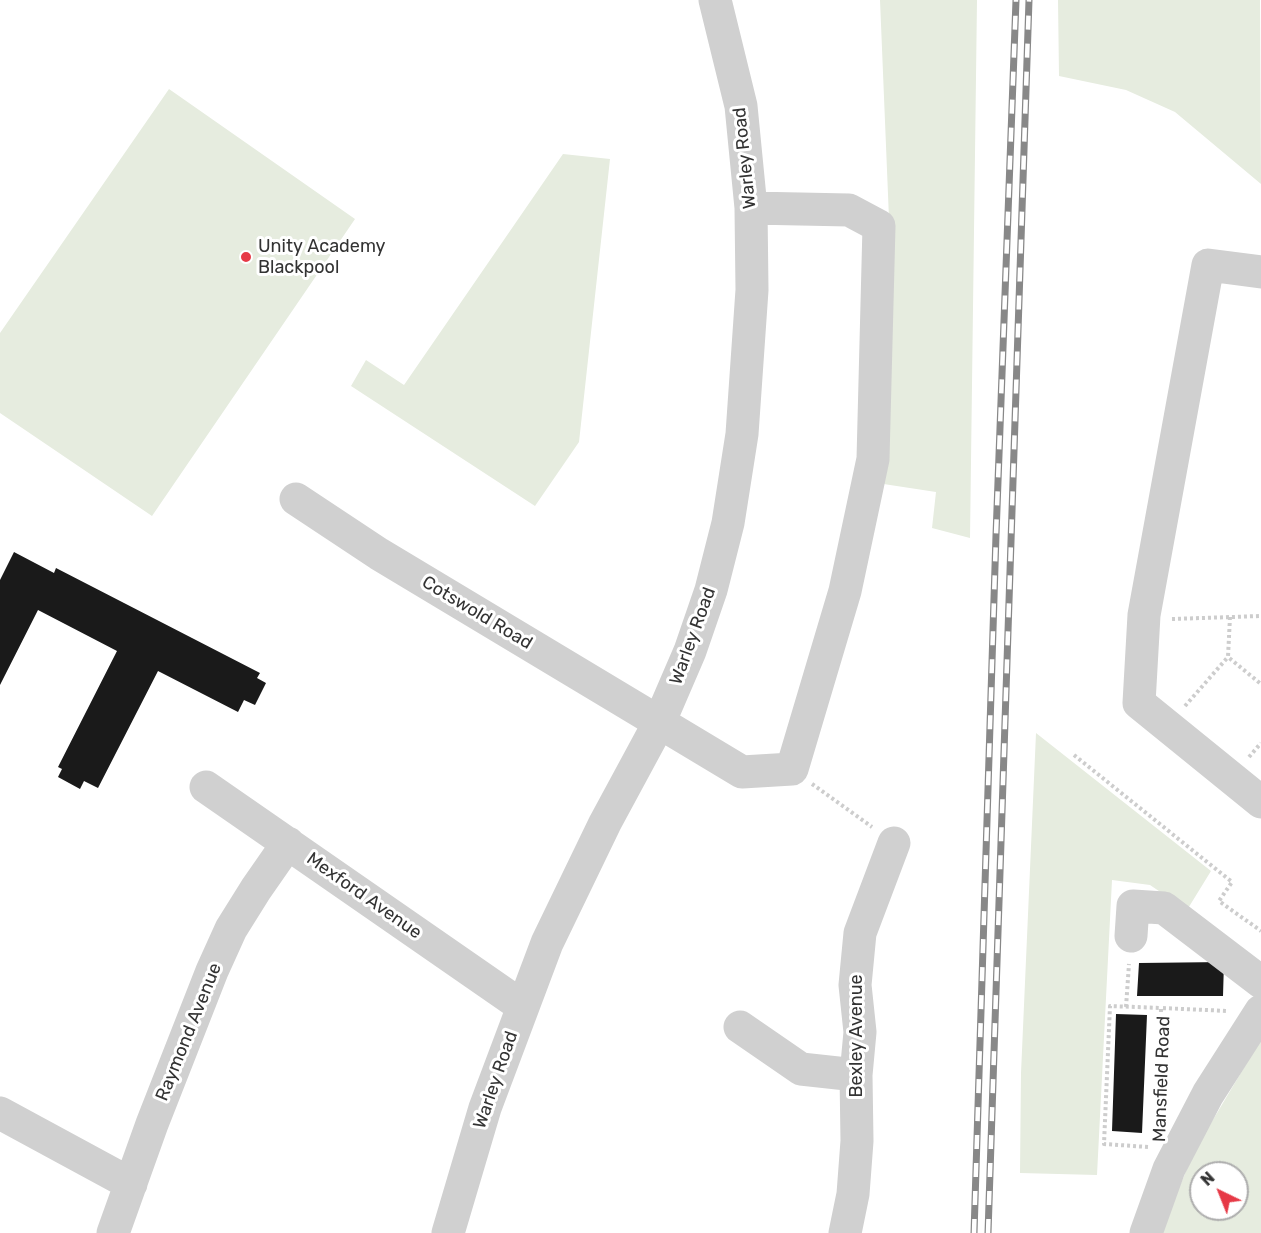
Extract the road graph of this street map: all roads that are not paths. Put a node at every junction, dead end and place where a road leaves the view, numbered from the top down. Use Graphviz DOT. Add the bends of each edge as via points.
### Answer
graph roads {
  1 [pos="715,0"];
  2 [pos="751,208"];
  3 [pos="1261,272"];
  4 [pos="296,499"];
  5 [pos="659,723"];
  6 [pos="206,787"];
  7 [pos="1261,802"];
  8 [pos="288,843"];
  9 [pos="894,843"];
  10 [pos="1131,936"];
  11 [pos="1261,982"];
  12 [pos="522,1006"];
  13 [pos="1261,1011"];
  14 [pos="740,1027"];
  15 [pos="856,1075"];
  16 [pos="0,1113"];
  17 [pos="131,1184"];
  18 [pos="113,1233"];
  19 [pos="448,1233"];
  20 [pos="845,1233"];
  21 [pos="1146,1233"];
  1 -- 2 [label="street, Warley Road" via="741,106"];
  2 -- 5 [label="street, Warley Road" via="752,290 743,422 728,524 690,651"];
  2 -- 5 [label="street, Cotswold Road" via="849,210 879,226 873,459 845,591 792,769 742,772"];
  3 -- 7 [label="street" via="1208,265 1144,617 1139,703"];
  4 -- 5 [label="street, Cotswold Road" via="379,554"];
  5 -- 12 [label="street, Warley Road" via="571,891"];
  6 -- 8 [label="street, Mexford Avenue"];
  8 -- 12 [label="street, Mexford Avenue"];
  8 -- 17 [label="street, Raymond Avenue" via="231,929"];
  9 -- 15 [label="street, Bexley Avenue" via="860,933 855,986 860,1032"];
  10 -- 11 [label="street" via="1133,906 1164,908"];
  12 -- 19 [label="street, Warley Road" via="485,1108"];
  13 -- 21 [label="street, Mansfield Road" via="1164,1158"];
  14 -- 15 [label="street" via="801,1069"];
  15 -- 20 [label="street, Bexley Avenue" via="857,1141"];
  16 -- 17 [label="street"];
  17 -- 18 [label="street, Raymond Avenue"];
}
